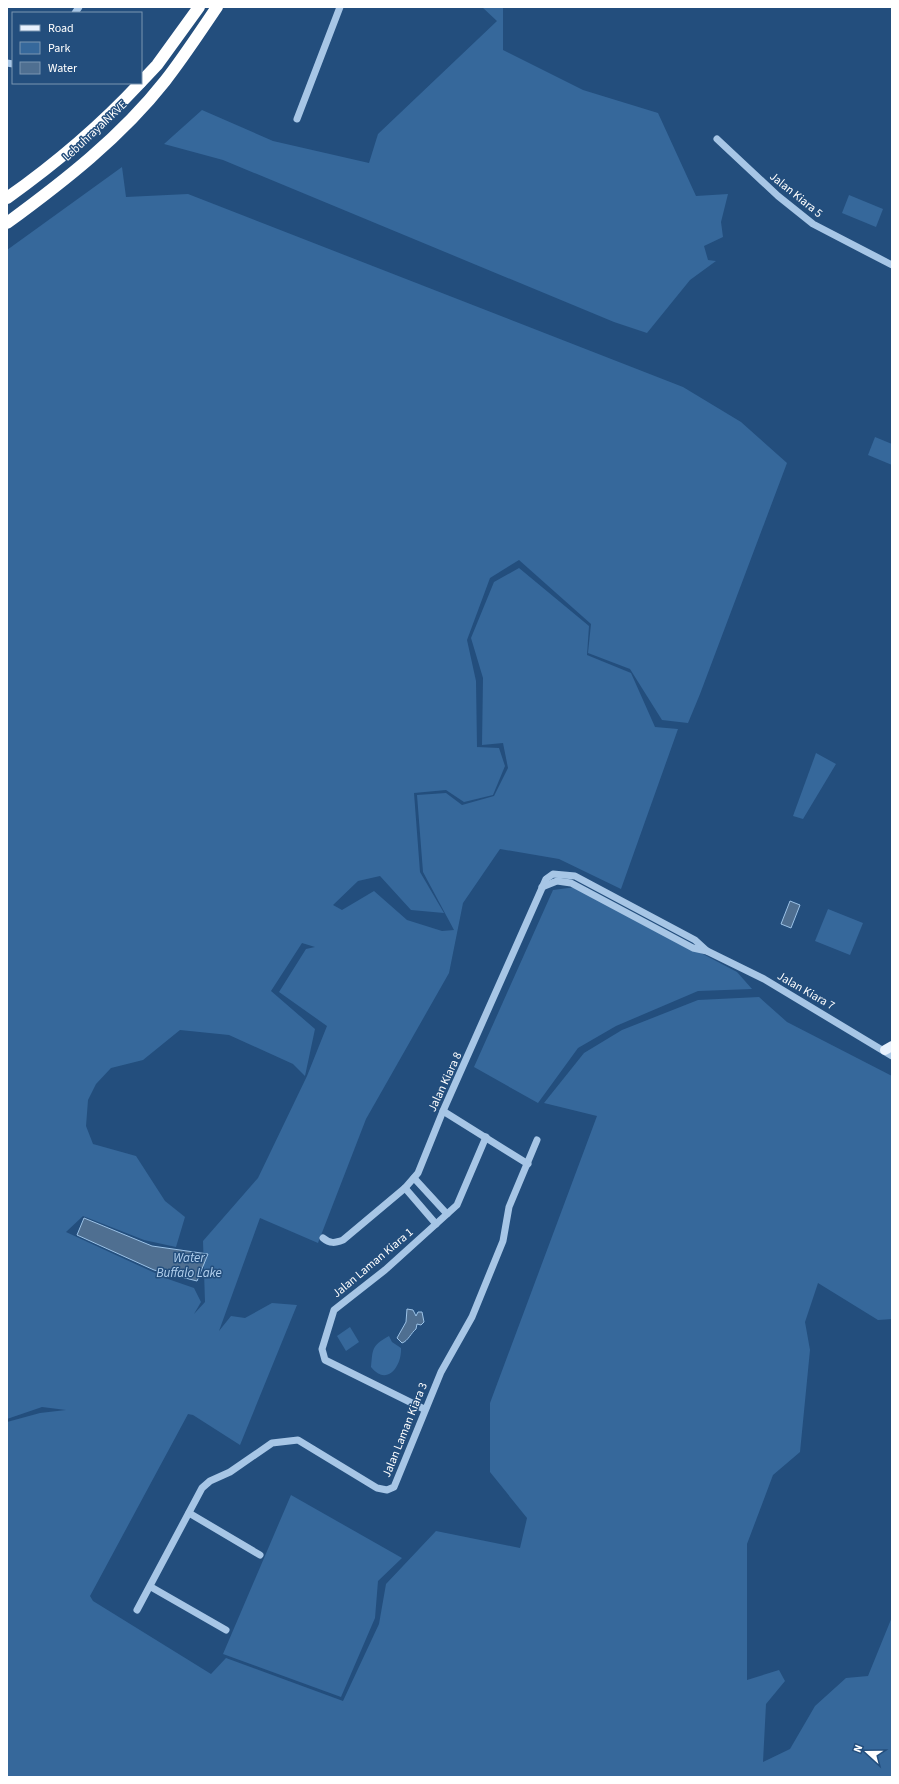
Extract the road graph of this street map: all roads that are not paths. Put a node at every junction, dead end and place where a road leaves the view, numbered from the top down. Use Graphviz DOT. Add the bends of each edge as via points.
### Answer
graph roads {
  1 [pos="199,7"];
  2 [pos="217,7"];
  3 [pos="340,7"];
  4 [pos="142,80"];
  5 [pos="138,84"];
  6 [pos="297,119"];
  7 [pos="717,139"];
  8 [pos="7,198"];
  9 [pos="7,223"];
  10 [pos="892,265"];
  11 [pos="707,951"];
  12 [pos="890,1050"];
  13 [pos="443,1111"];
  14 [pos="486,1137"];
  15 [pos="537,1140"];
  16 [pos="528,1164"];
  17 [pos="414,1178"];
  18 [pos="405,1188"];
  19 [pos="447,1214"];
  20 [pos="436,1224"];
  21 [pos="323,1238"];
  22 [pos="424,1410"];
  23 [pos="189,1513"];
  24 [pos="260,1555"];
  25 [pos="151,1586"];
  26 [pos="137,1610"];
  27 [pos="226,1630"];
  1 -- 4 [label="highway, Lebuhraya NKVE" via="157,64"];
  2 -- 9 [label="highway, Lebuhraya NKVE" via="164,82 130,120 92,156"];
  3 -- 6 [label="street"];
  5 -- 8 [label="highway, Lebuhraya NKVE" via="78,142"];
  7 -- 10 [label="street, Jalan Kiara 5" via="778,196 813,224"];
  11 -- 12 [label="street, Jalan Kiara 7"];
  11 -- 13 [label="street, Jalan Kiara 8" via="695,940 575,876 553,874 546,879 542,887"];
  13 -- 14 [label="street"];
  13 -- 17 [label="street, Jalan Kiara 8"];
  14 -- 16 [label="street"];
  14 -- 19 [label="street, Jalan Laman Kiara 1" via="457,1205"];
  15 -- 16 [label="street, Jalan Laman Kiara 3"];
  16 -- 22 [label="street, Jalan Laman Kiara 3" via="509,1207 503,1241 472,1317 441,1372"];
  17 -- 18 [label="street, Jalan Kiara 8"];
  17 -- 19 [label="street"];
  18 -- 20 [label="street"];
  18 -- 21 [label="street, Jalan Kiara 8" via="343,1240 335,1243"];
  19 -- 20 [label="street, Jalan Laman Kiara 1"];
  20 -- 22 [label="street, Jalan Laman Kiara 1" via="385,1270 334,1310 322,1349 326,1360"];
  22 -- 23 [label="street, Jalan Laman Kiara 3" via="394,1487 387,1490 377,1488 298,1440 272,1443 230,1472 210,1481 202,1488"];
  23 -- 24 [label="street"];
  23 -- 25 [label="street, Jalan Laman Kiara 3"];
  25 -- 26 [label="street, Jalan Laman Kiara 3"];
  25 -- 27 [label="street"];
}
